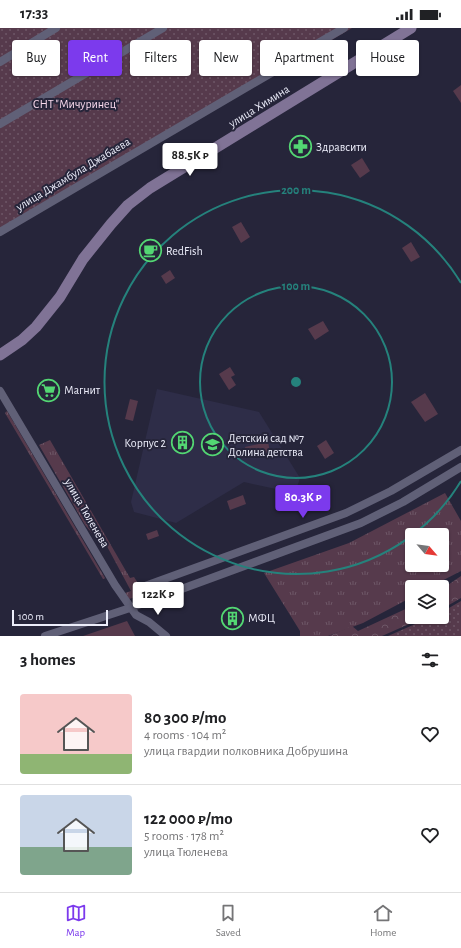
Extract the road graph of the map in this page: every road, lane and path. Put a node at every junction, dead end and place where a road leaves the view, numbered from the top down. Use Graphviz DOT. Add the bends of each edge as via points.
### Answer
graph roads {
  1 [pos="56,28"];
  2 [pos="163,28"];
  3 [pos="344,28"];
  4 [pos="411,28"];
  5 [pos="0,62"];
  6 [pos="0,124"];
  7 [pos="0,232"];
  8 [pos="0,355"];
  9 [pos="0,391"];
  10 [pos="461,450"];
  11 [pos="461,467"];
  12 [pos="151,600"];
  13 [pos="130,608"];
  14 [pos="45,636"];
  15 [pos="166,636"];
  1 -- 5 [label="street"];
  2 -- 6 [label="street"];
  3 -- 7 [label="street, улица Джамбула Джабаева"];
  4 -- 8 [label="street, улица Химина" via="150,188 128,205 83,259 36,328"];
  9 -- 13 [label="street, улица Тюленева"];
  10 -- 12 [label="street" via="391,491 346,513 145,586"];
  11 -- 12 [label="street" via="403,502 361,523"];
  12 -- 13 [label="street"];
  13 -- 14 [label="street"];
  13 -- 15 [label="street, улица Тюленева"];
}
